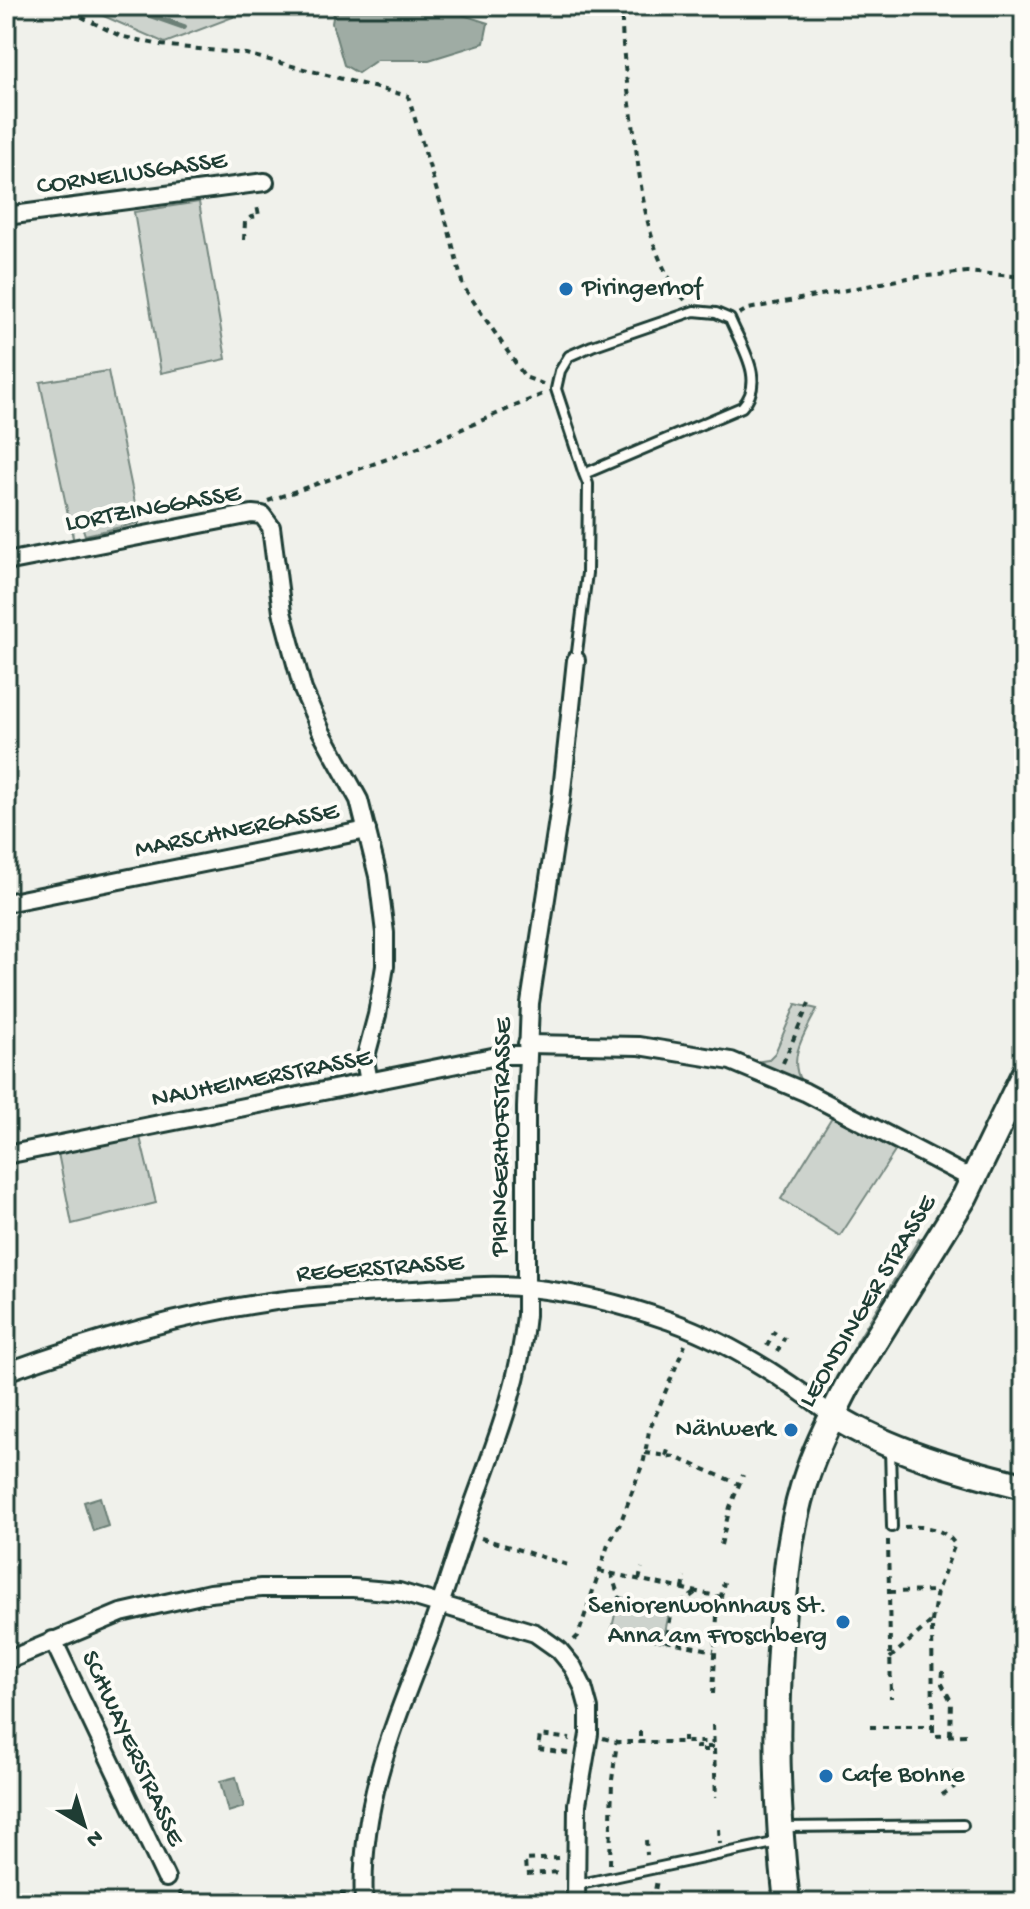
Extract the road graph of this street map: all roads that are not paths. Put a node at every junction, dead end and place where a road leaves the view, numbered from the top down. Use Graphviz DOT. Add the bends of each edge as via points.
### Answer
graph roads {
  1 [pos="265,182"];
  2 [pos="6,216"];
  3 [pos="584,474"];
  4 [pos="6,562"];
  5 [pos="576,660"];
  6 [pos="367,830"];
  7 [pos="6,903"];
  8 [pos="527,1050"];
  9 [pos="1024,1074"];
  10 [pos="369,1082"];
  11 [pos="6,1155"];
  12 [pos="974,1180"];
  13 [pos="525,1287"];
  14 [pos="6,1372"];
  15 [pos="832,1415"];
  16 [pos="890,1445"];
  17 [pos="1024,1486"];
  18 [pos="892,1527"];
  19 [pos="439,1604"];
  20 [pos="53,1640"];
  21 [pos="6,1661"];
  22 [pos="963,1825"];
  23 [pos="781,1834"];
  24 [pos="166,1878"];
  25 [pos="575,1885"];
  26 [pos="358,1898"];
  27 [pos="576,1903"];
  28 [pos="787,1903"];
  1 -- 2 [label="street, CORNELIUSGASSE"];
  3 -- 3 [label="lane" via="749,400 755,380 730,319 694,311 569,356 556,389"];
  3 -- 5 [label="lane" via="587,573"];
  4 -- 6 [label="street, LORTZINGGASSE" via="262,515 271,527 282,612 303,690 354,788"];
  5 -- 8 [label="street, PIRINGERHOFSTRASSE"];
  6 -- 7 [label="street, MARSCHNERGASSE"];
  6 -- 10 [label="street, MARSCHNERGASSE" via="385,933 383,988 365,1060"];
  8 -- 10 [label="street, NAUHEIMERSTRASSE"];
  8 -- 12 [label="street, NAUHEIMERSTRASSE" via="601,1044 731,1061 777,1078"];
  8 -- 13 [label="street, PIRINGERHOFSTRASSE"];
  9 -- 12 [label="street, LEONDINGER STRASSE"];
  10 -- 11 [label="street, NAUHEIMERSTRASSE"];
  12 -- 15 [label="street, LEONDINGER STRASSE"];
  13 -- 14 [label="street, REGERSTRASSE" via="328,1294 267,1302 123,1334"];
  13 -- 15 [label="street, REGERSTRASSE" via="674,1322 742,1354"];
  13 -- 19 [label="street, PIRINGERHOFSTRASSE" via="517,1378"];
  15 -- 16 [label="street"];
  15 -- 23 [label="street, LEONDINGER STRASSE" via="807,1473 789,1554 776,1702"];
  16 -- 17 [label="street"];
  16 -- 18 [label="lane"];
  19 -- 20 [label="street" via="399,1592 353,1588 240,1589 121,1613"];
  19 -- 25 [label="street" via="535,1633 560,1652 583,1687 589,1734 577,1804"];
  19 -- 26 [label="street, PIRINGERHOFSTRASSE" via="375,1785"];
  20 -- 21 [label="street"];
  20 -- 24 [label="street, SCHWAYERSTRASSE"];
  22 -- 23 [label="lane"];
  23 -- 25 [label="lane"];
  23 -- 28 [label="street, LEONDINGER STRASSE"];
  25 -- 27 [label="street"];
}
